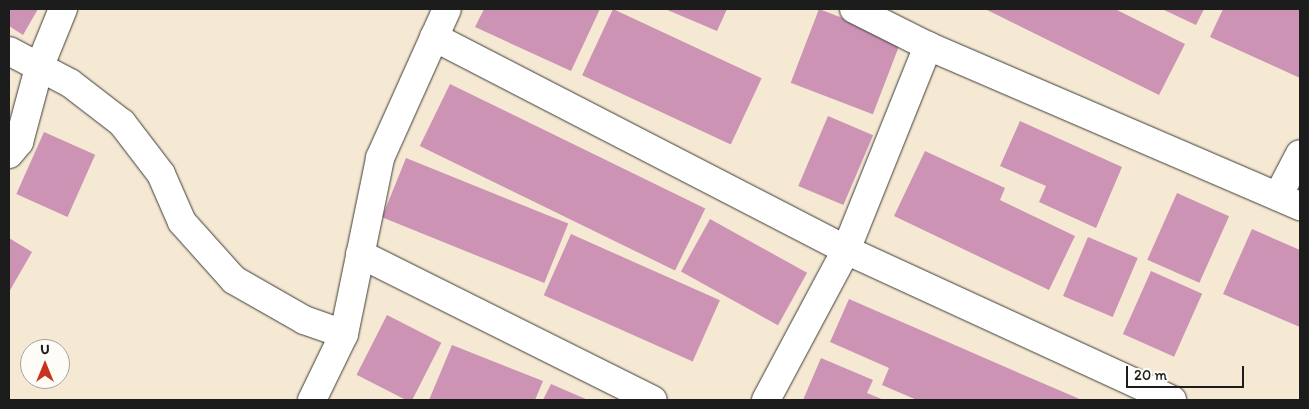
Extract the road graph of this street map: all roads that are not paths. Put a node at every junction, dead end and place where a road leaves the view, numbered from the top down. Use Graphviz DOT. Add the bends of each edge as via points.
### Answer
graph roads {
  1 [pos="63,9"];
  2 [pos="447,9"];
  3 [pos="854,9"];
  4 [pos="434,37"];
  5 [pos="928,46"];
  6 [pos="9,51"];
  7 [pos="39,68"];
  8 [pos="9,154"];
  9 [pos="1300,154"];
  10 [pos="1289,201"];
  11 [pos="846,250"];
  12 [pos="360,254"];
  13 [pos="344,334"];
  14 [pos="312,400"];
  15 [pos="653,400"];
  16 [pos="766,400"];
  17 [pos="1172,400"];
  1 -- 7 [label="street"];
  2 -- 4 [label="street"];
  3 -- 5 [label="street"];
  4 -- 11 [label="street"];
  4 -- 12 [label="street" via="380,158"];
  5 -- 10 [label="street"];
  5 -- 11 [label="street"];
  6 -- 7 [label="street"];
  7 -- 8 [label="street" via="19,142"];
  7 -- 13 [label="street" via="70,84 122,123 162,174 182,222 234,280 304,320"];
  9 -- 10 [label="street"];
  11 -- 16 [label="street"];
  11 -- 17 [label="street"];
  12 -- 13 [label="street"];
  12 -- 15 [label="street"];
  13 -- 14 [label="street"];
}
